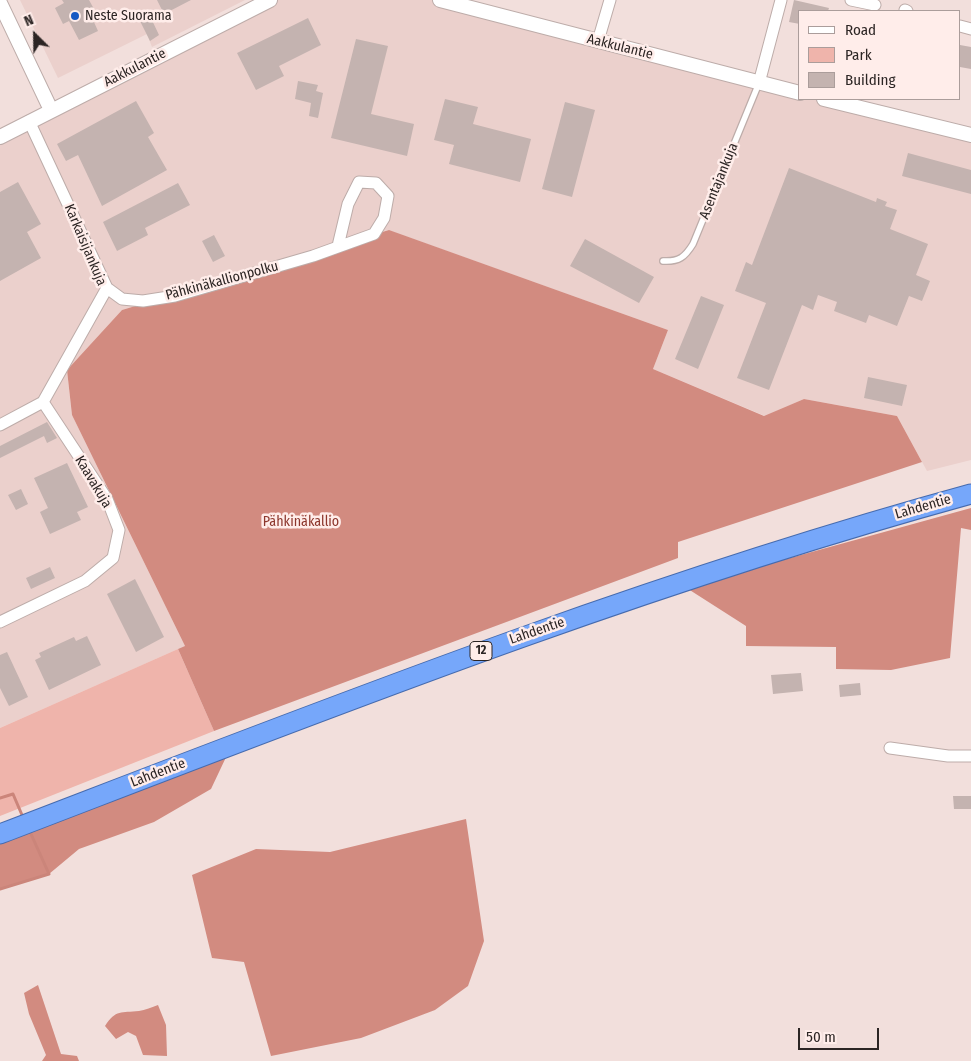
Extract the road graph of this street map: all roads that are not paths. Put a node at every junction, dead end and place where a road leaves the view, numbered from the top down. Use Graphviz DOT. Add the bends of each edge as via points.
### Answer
graph roads {
  1 [pos="270,0"];
  2 [pos="440,0"];
  3 [pos="610,0"];
  4 [pos="781,0"];
  5 [pos="851,0"];
  6 [pos="0,4"];
  7 [pos="875,5"];
  8 [pos="598,41"];
  9 [pos="760,83"];
  10 [pos="798,92"];
  11 [pos="828,100"];
  12 [pos="51,110"];
  13 [pos="29,121"];
  14 [pos="971,135"];
  15 [pos="0,137"];
  16 [pos="338,246"];
  17 [pos="663,261"];
  18 [pos="107,288"];
  19 [pos="43,402"];
  20 [pos="0,425"];
  21 [pos="971,494"];
  22 [pos="0,622"];
  23 [pos="890,748"];
  24 [pos="971,756"];
  25 [pos="0,834"];
  1 -- 12 [label="street, Aakkulantie"];
  2 -- 8 [label="street, Aakkulantie"];
  3 -- 8 [label="street"];
  4 -- 9 [label="street"];
  5 -- 7 [label="street"];
  6 -- 12 [label="street"];
  8 -- 9 [label="street, Aakkulantie"];
  9 -- 10 [label="street, Aakkulantie"];
  9 -- 17 [label="lane, Asentajankuja" via="693,244 686,256 675,262"];
  11 -- 14 [label="street"];
  12 -- 13 [label="street, Aakkulantie"];
  13 -- 15 [label="street, Aakkulantie"];
  13 -- 18 [label="street, Karkaisijankuja"];
  16 -- 16 [label="street, Pähkinäkallionpolku" via="374,234 384,218 388,196 376,183 359,182 348,204"];
  16 -- 18 [label="street, Pähkinäkallionpolku" via="175,296 122,299"];
  18 -- 19 [label="street, Karkaisijankuja"];
  19 -- 20 [label="street"];
  19 -- 22 [label="street, Kaavakuja" via="107,500 119,530 113,558 86,581"];
  21 -- 25 [label="highway, Lahdentie / 12" via="774,550 614,604 398,681"];
  23 -- 24 [label="street"];
}
